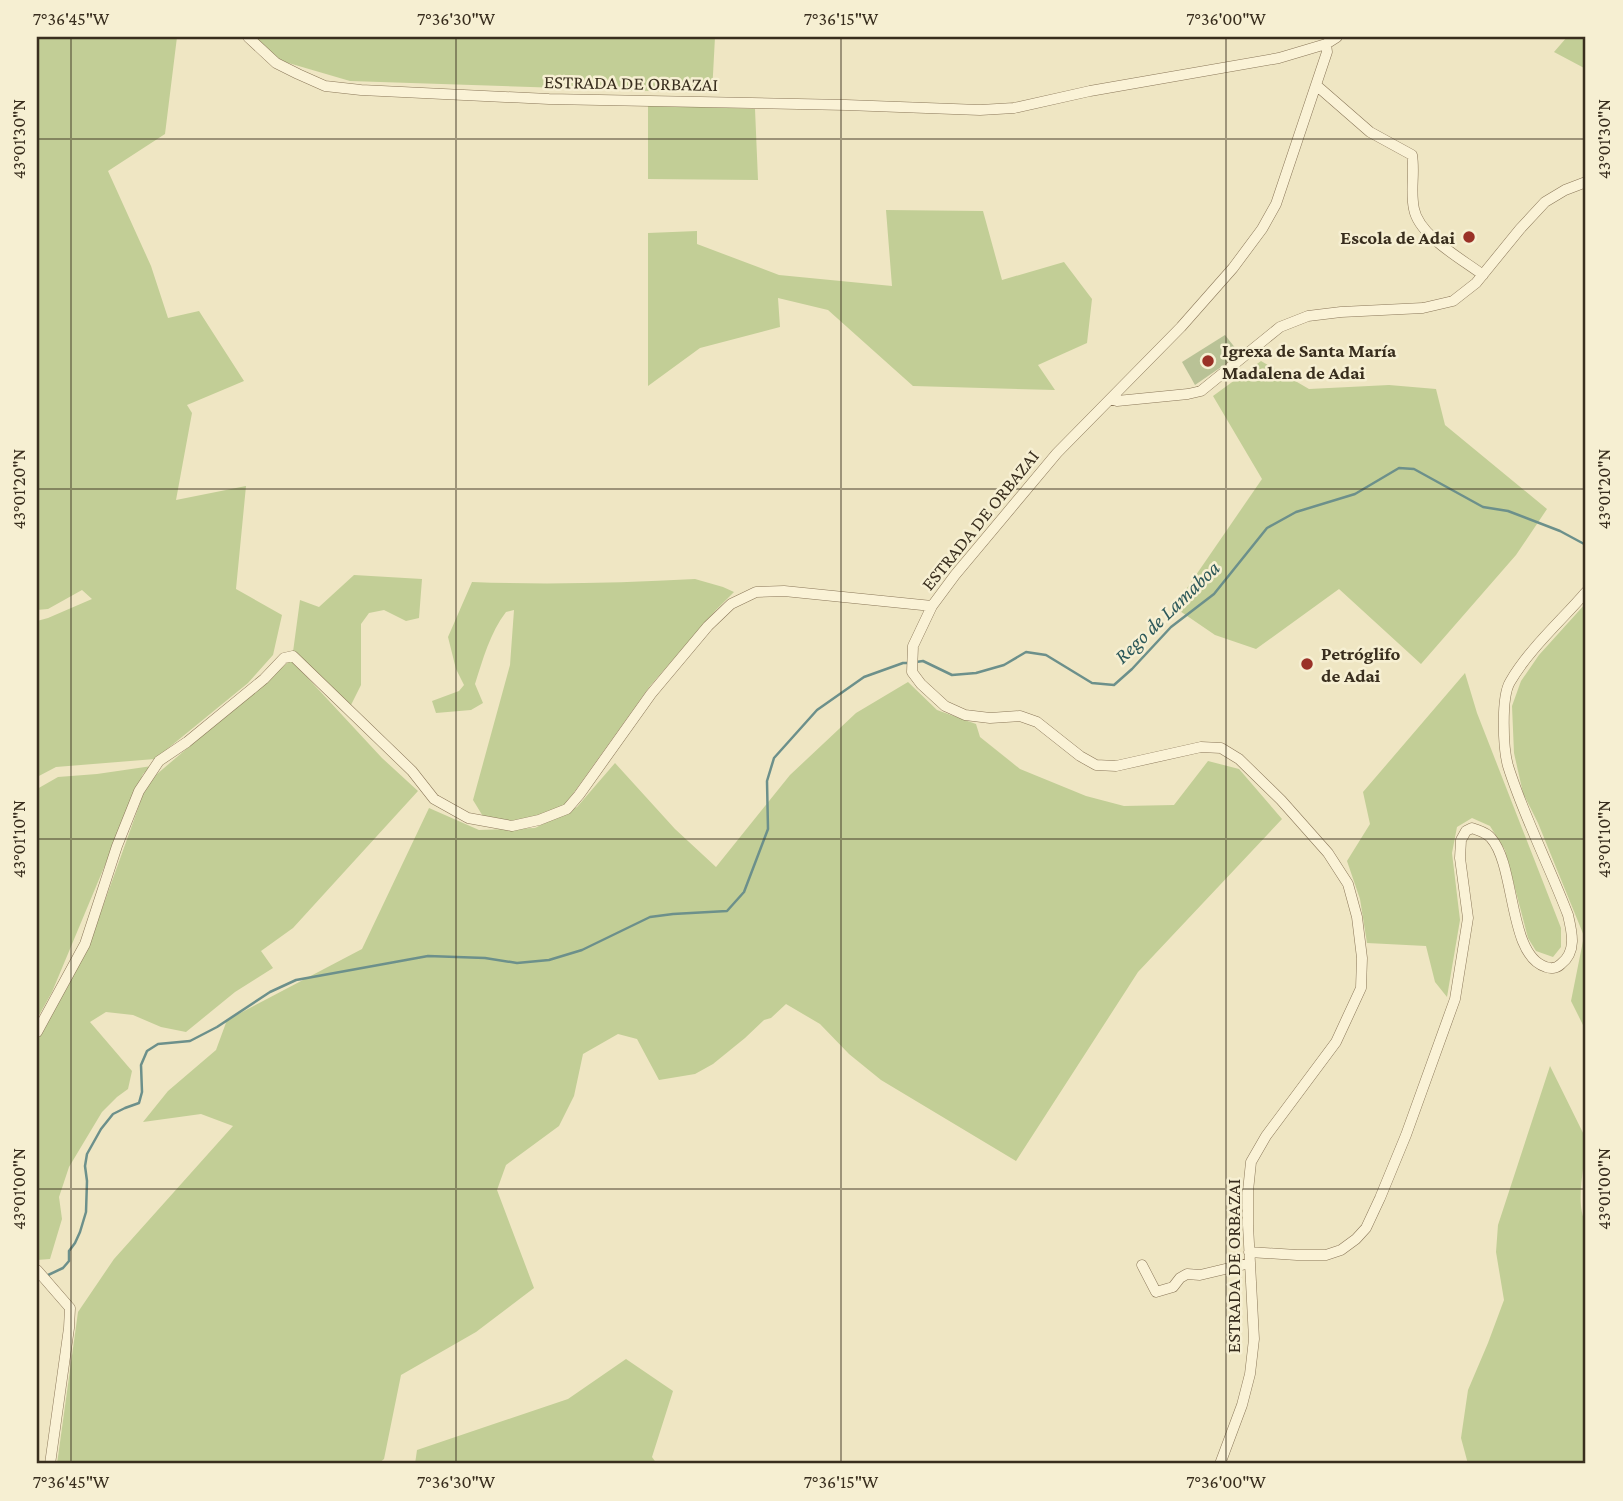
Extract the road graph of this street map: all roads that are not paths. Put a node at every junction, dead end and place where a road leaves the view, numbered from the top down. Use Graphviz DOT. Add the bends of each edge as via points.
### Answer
graph roads {
  1 [pos="248,37"];
  2 [pos="1337,37"];
  3 [pos="1321,46"];
  4 [pos="1316,85"];
  5 [pos="1586,182"];
  6 [pos="1483,275"];
  7 [pos="1119,390"];
  8 [pos="1110,399"];
  9 [pos="1128,400"];
  10 [pos="1586,592"];
  11 [pos="932,606"];
  12 [pos="37,1032"];
  13 [pos="1249,1252"];
  14 [pos="1250,1264"];
  15 [pos="1142,1265"];
  16 [pos="37,1270"];
  17 [pos="50,1464"];
  18 [pos="1220,1464"];
  1 -- 3 [label="street, ESTRADA DE ORBAZAI" via="276,63 298,74 325,86 361,90 980,110 1014,108"];
  2 -- 3 [label="street"];
  3 -- 4 [label="street, ESTRADA DE ORBAZAI" via="1327,52"];
  4 -- 6 [label="street" via="1370,132 1412,155 1418,223"];
  4 -- 7 [label="street, ESTRADA DE ORBAZAI" via="1276,204 1262,229 1181,327"];
  5 -- 6 [label="street" via="1545,202"];
  6 -- 9 [label="street" via="1453,301 1401,310 1308,316 1280,327 1201,391"];
  7 -- 8 [label="street, ESTRADA DE ORBAZAI"];
  7 -- 9 [label="street"];
  8 -- 9 [label="street"];
  8 -- 11 [label="street, ESTRADA DE ORBAZAI" via="1057,453"];
  10 -- 13 [label="street" via="1509,684 1505,705 1507,764 1568,915 1573,943 1569,956 1553,968 1533,960 1523,944 1493,839 1472,828 1466,831 1460,858 1468,918 1455,999 1406,1135 1366,1228 1341,1250 1326,1255"];
  11 -- 12 [label="street" via="784,591 756,592 731,604 651,694 567,809 512,826 468,818 434,799 412,771 293,656 284,659 159,761 139,791 85,944"];
  11 -- 13 [label="street, ESTRADA DE ORBAZAI" via="913,646 912,671 945,706 965,715 1020,716 1037,722 1096,765 1116,766 1201,747 1221,748 1281,800 1328,853 1348,884 1362,958 1361,988 1336,1042 1251,1162"];
  13 -- 14 [label="street, ESTRADA DE ORBAZAI"];
  14 -- 15 [label="street" via="1186,1275 1173,1287 1156,1292"];
  14 -- 18 [label="street, ESTRADA DE ORBAZAI" via="1254,1339 1250,1374"];
  16 -- 17 [label="street" via="70,1308"];
}
